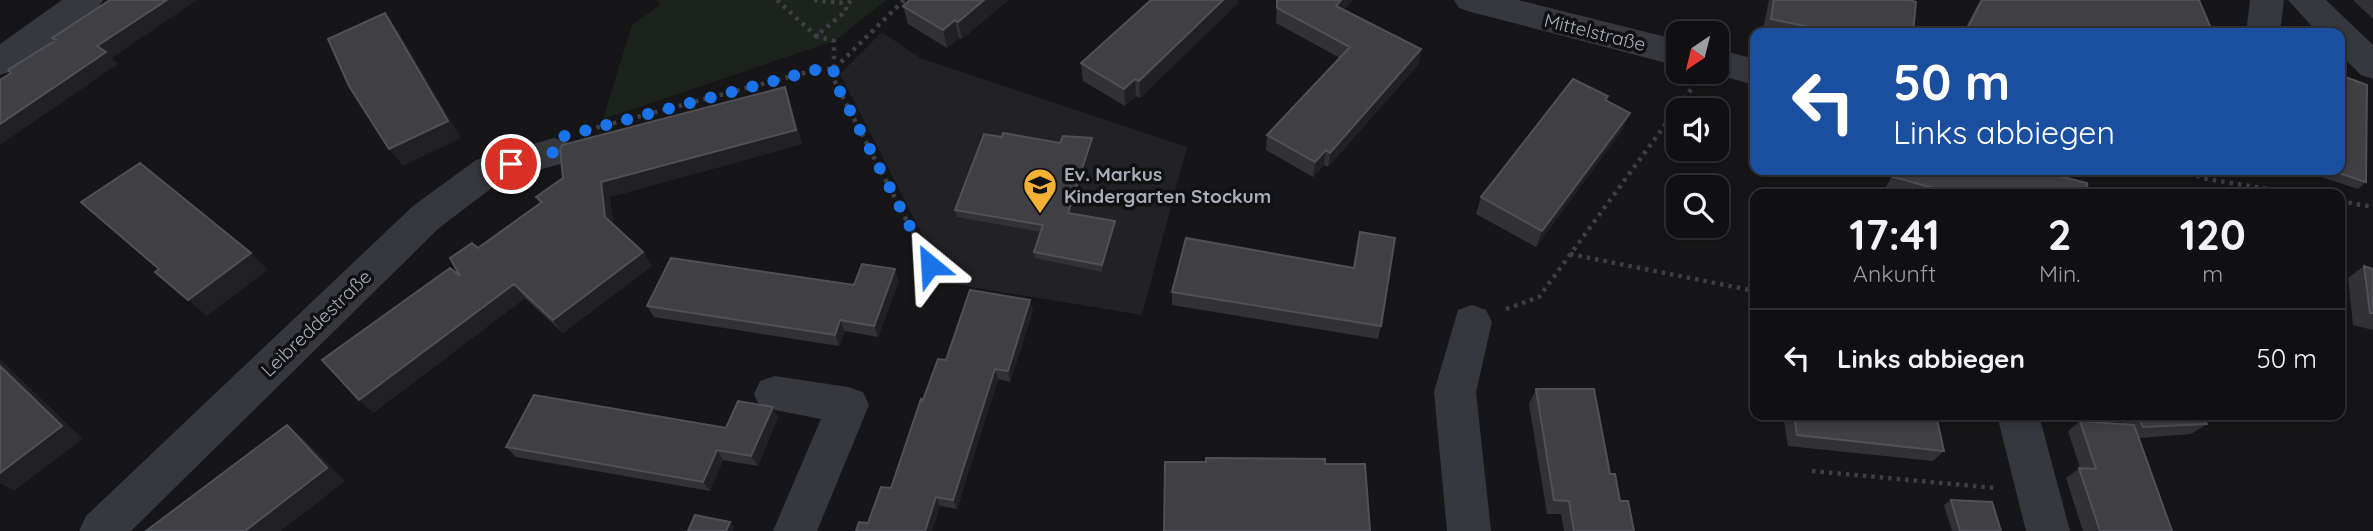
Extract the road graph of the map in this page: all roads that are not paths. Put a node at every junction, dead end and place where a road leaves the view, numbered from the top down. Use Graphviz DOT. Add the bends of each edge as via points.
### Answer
graph roads {
  1 [pos="86,0"];
  2 [pos="1471,0"];
  3 [pos="2267,0"];
  4 [pos="2305,0"];
  5 [pos="2264,28"];
  6 [pos="2333,28"];
  7 [pos="2345,40"];
  8 [pos="1666,50"];
  9 [pos="0,62"];
  10 [pos="2373,66"];
  11 [pos="1729,71"];
  12 [pos="1750,72"];
  13 [pos="554,152"];
  14 [pos="1472,322"];
  15 [pos="775,394"];
  16 [pos="2019,420"];
  17 [pos="2041,512"];
  18 [pos="101,531"];
  19 [pos="795,531"];
  20 [pos="1469,531"];
  1 -- 9 [label="street"];
  2 -- 8 [label="street, Mittelstraße"];
  3 -- 5 [label="street"];
  4 -- 6 [label="street"];
  7 -- 10 [label="street"];
  11 -- 12 [label="street"];
  13 -- 18 [label="street, Leibreddestraße" via="489,170 426,217"];
  14 -- 20 [label="street" via="1455,392"];
  15 -- 19 [label="street" via="848,405"];
  16 -- 17 [label="street"];
}
